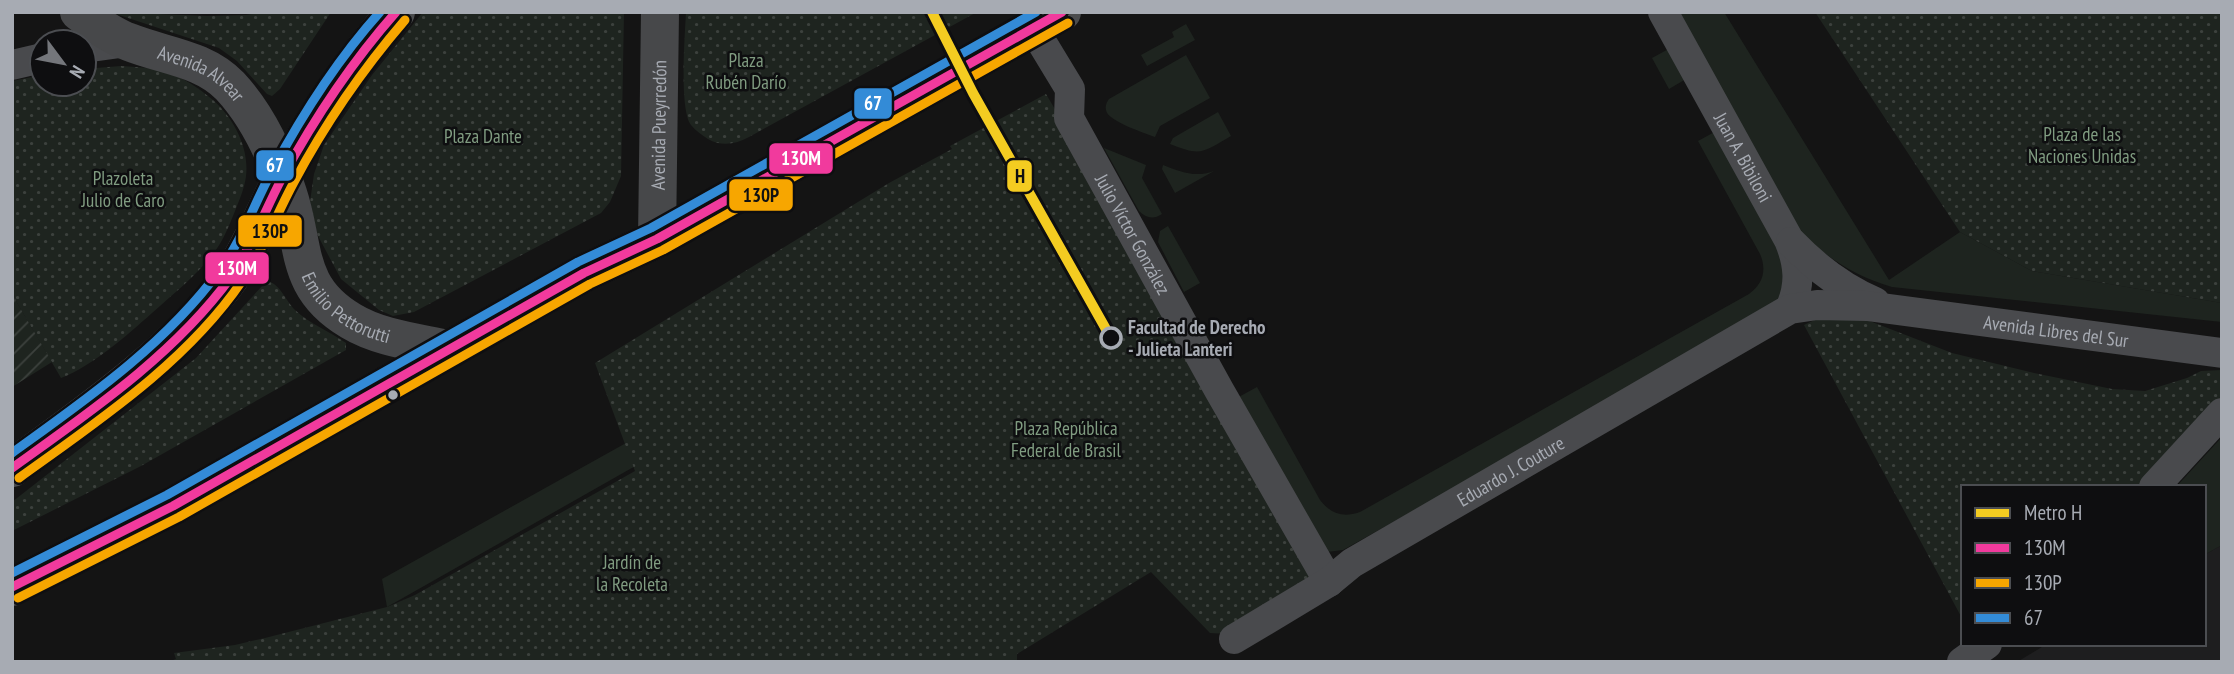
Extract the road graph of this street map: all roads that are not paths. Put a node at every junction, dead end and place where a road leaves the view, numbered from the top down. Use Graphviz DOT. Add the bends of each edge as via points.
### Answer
graph roads {
  1 [pos="79,12"];
  2 [pos="396,12"];
  3 [pos="660,12"];
  4 [pos="1663,12"];
  5 [pos="1048,20"];
  6 [pos="127,42"];
  7 [pos="98,46"];
  8 [pos="282,177"];
  9 [pos="657,239"];
  10 [pos="1789,240"];
  11 [pos="1790,309"];
  12 [pos="1892,309"];
  13 [pos="448,349"];
  14 [pos="2222,353"];
  15 [pos="2222,413"];
  16 [pos="12,468"];
  17 [pos="2156,485"];
  18 [pos="1329,582"];
  19 [pos="12,587"];
  20 [pos="1234,639"];
  21 [pos="1984,646"];
  22 [pos="1962,662"];
  1 -- 6 [label="main road, Avenida Alvear"];
  2 -- 8 [label="main road" via="318,118"];
  3 -- 9 [label="main road, Avenida Pueyrredón"];
  4 -- 10 [label="street, Juan A. Bibiloni"];
  5 -- 9 [label="main road"];
  5 -- 18 [label="street, Julio Víctor González" via="1070,89 1069,118"];
  6 -- 7 [label="street"];
  6 -- 8 [label="main road, Avenida Alvear" via="195,63 222,79 251,114"];
  8 -- 13 [label="main road, Emilio Pettorutti" via="306,269 323,300 368,329"];
  8 -- 16 [label="main road" via="243,258 197,318 107,397"];
  9 -- 13 [label="main road" via="584,273"];
  10 -- 11 [label="street, Juan A. Bibiloni" via="1798,267 1797,295"];
  10 -- 12 [label="street, Avenida Libres del Sur" via="1831,278"];
  11 -- 12 [label="street, Avenida Libres del Sur" via="1817,305"];
  11 -- 18 [label="street, Eduardo J. Couture" via="1352,563"];
  12 -- 14 [label="street, Avenida Libres del Sur"];
  13 -- 19 [label="main road" via="181,501"];
  15 -- 17 [label="street"];
  18 -- 20 [label="street, Eduardo J. Couture"];
  21 -- 22 [label="street"];
}
